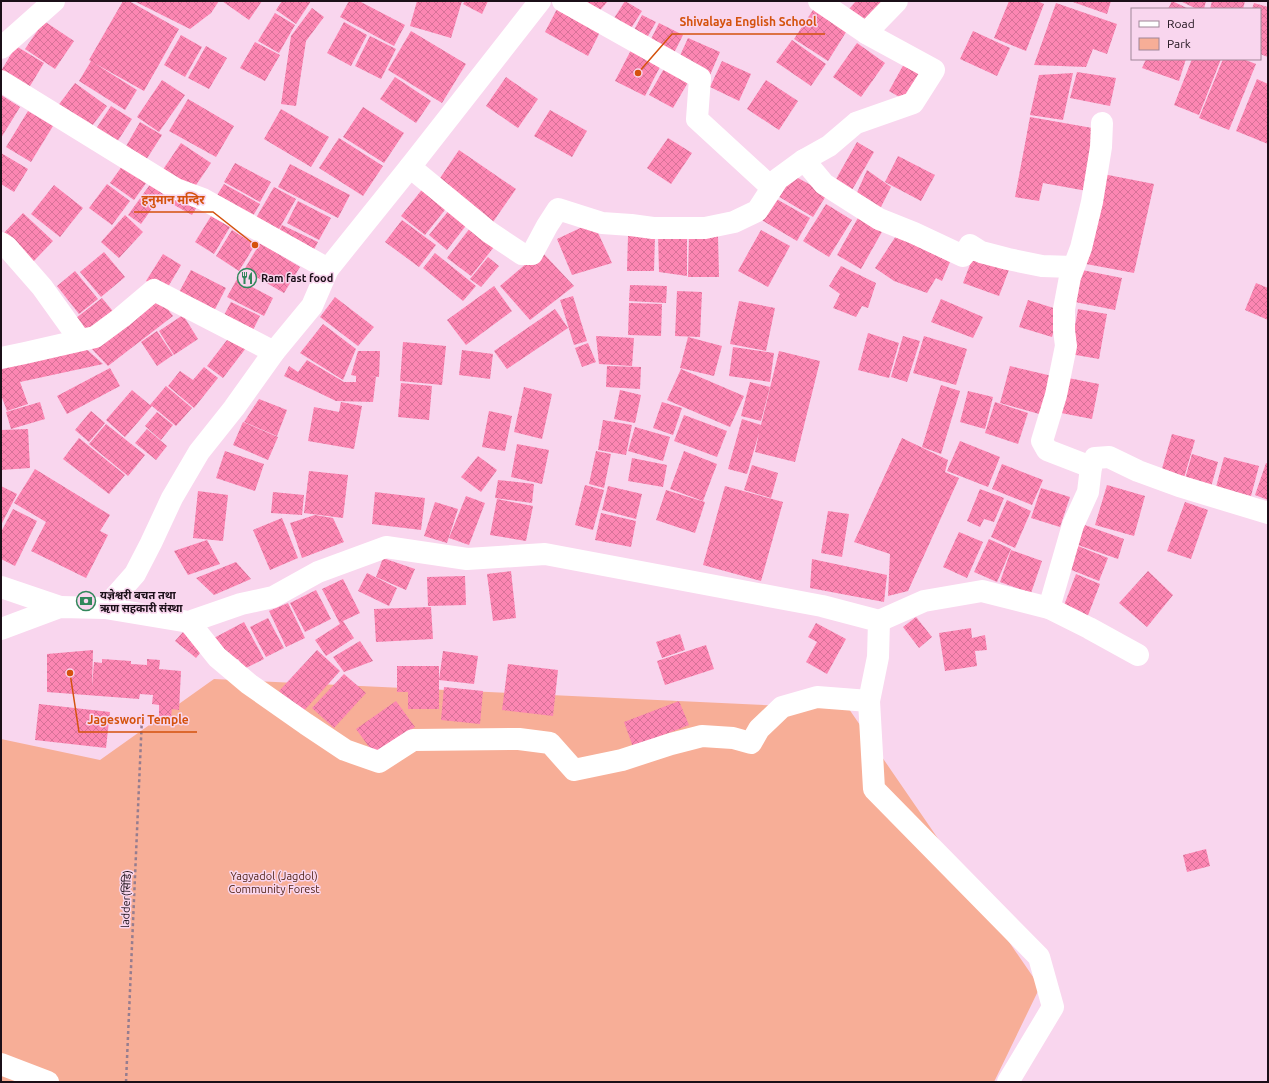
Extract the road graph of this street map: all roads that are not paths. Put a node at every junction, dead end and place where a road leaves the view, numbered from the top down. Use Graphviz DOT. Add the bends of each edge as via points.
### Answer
graph roads {
  1 [pos="54,1"];
  2 [pos="540,1"];
  3 [pos="563,1"];
  4 [pos="819,1"];
  5 [pos="897,1"];
  6 [pos="866,32"];
  7 [pos="1,48"];
  8 [pos="1,81"];
  9 [pos="1102,123"];
  10 [pos="804,160"];
  11 [pos="410,167"];
  12 [pos="772,188"];
  13 [pos="1,243"];
  14 [pos="1073,267"];
  15 [pos="328,269"];
  16 [pos="80,340"];
  17 [pos="274,352"];
  18 [pos="1,358"];
  19 [pos="1092,467"];
  20 [pos="1268,513"];
  21 [pos="1,587"];
  22 [pos="60,607"];
  23 [pos="105,608"];
  24 [pos="1048,608"];
  25 [pos="879,621"];
  26 [pos="189,622"];
  27 [pos="1,629"];
  28 [pos="1138,655"];
  29 [pos="869,701"];
  30 [pos="1,1064"];
  31 [pos="48,1082"];
  32 [pos="1008,1082"];
  1 -- 7 [label="street"];
  2 -- 11 [label="street"];
  3 -- 12 [label="street" via="700,78 697,119"];
  4 -- 6 [label="street"];
  5 -- 6 [label="street"];
  6 -- 10 [label="street" via="934,70 913,103 856,123 829,146"];
  8 -- 15 [label="street" via="176,189 203,199"];
  9 -- 14 [label="street" via="1101,147 1092,202 1081,248"];
  10 -- 12 [label="street" via="778,179"];
  10 -- 14 [label="street" via="824,184 879,219 963,256 970,245 981,252 1008,259 1042,266"];
  11 -- 12 [label="street" via="489,232 522,254 532,254 558,209 602,224 705,228 734,222 757,210"];
  11 -- 15 [label="street"];
  13 -- 16 [label="street" via="42,287"];
  14 -- 19 [label="street" via="1064,309 1066,346 1056,395 1042,441 1046,450"];
  15 -- 17 [label="street" via="312,306"];
  16 -- 17 [label="street" via="95,337 154,290"];
  16 -- 18 [label="street"];
  17 -- 23 [label="street" via="199,452 172,498 135,574"];
  19 -- 20 [label="street" via="1095,458 1109,457 1179,486"];
  19 -- 24 [label="street" via="1088,492 1073,525"];
  21 -- 22 [label="street"];
  22 -- 23 [label="street"];
  22 -- 27 [label="street"];
  23 -- 26 [label="street"];
  24 -- 25 [label="street" via="982,591 924,601"];
  24 -- 28 [label="street"];
  25 -- 26 [label="street" via="822,606 545,554 467,559 386,547 318,572 273,596"];
  25 -- 29 [label="street" via="878,657"];
  26 -- 29 [label="street" via="217,657 249,684 345,750 379,762 413,740 519,739 550,743 574,770 622,760 702,736 733,738 751,743 759,729 782,706 817,698"];
  29 -- 32 [label="street" via="874,789 1040,957 1053,1007"];
  30 -- 31 [label="street"];
}
